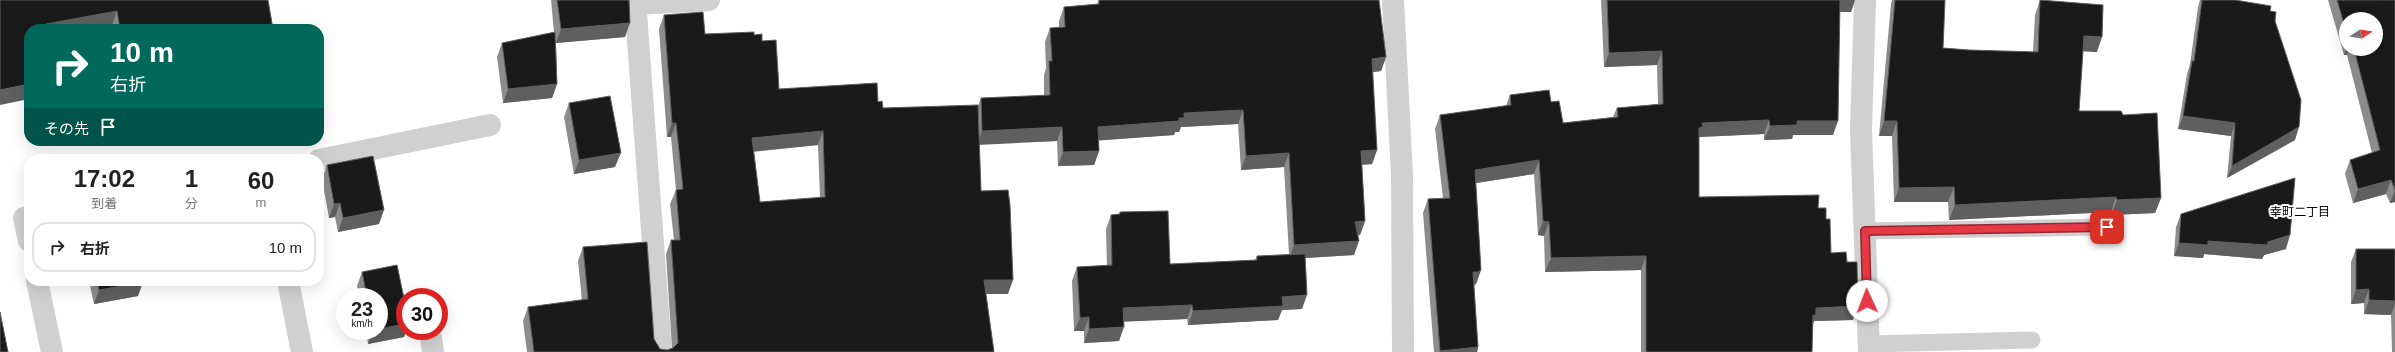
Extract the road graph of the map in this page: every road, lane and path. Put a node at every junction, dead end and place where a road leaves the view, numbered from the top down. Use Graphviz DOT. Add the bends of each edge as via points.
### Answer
graph roads {
  1 [pos="709,0"];
  2 [pos="1393,0"];
  3 [pos="1865,0"];
  4 [pos="635,2"];
  5 [pos="490,125"];
  6 [pos="324,159"];
  7 [pos="2107,227"];
  8 [pos="1865,231"];
  9 [pos="38,286"];
  10 [pos="289,286"];
  11 [pos="2032,340"];
  12 [pos="1869,348"];
  13 [pos="52,352"];
  14 [pos="302,352"];
  15 [pos="661,352"];
  16 [pos="1403,352"];
  1 -- 4 [label="street"];
  2 -- 16 [label="street" via="1402,176"];
  3 -- 8 [label="street" via="1861,130"];
  4 -- 15 [label="street"];
  5 -- 6 [label="street"];
  7 -- 8 [label="lane"];
  8 -- 12 [label="street"];
  9 -- 13 [label="street"];
  10 -- 14 [label="street"];
  11 -- 12 [label="lane"];
}
